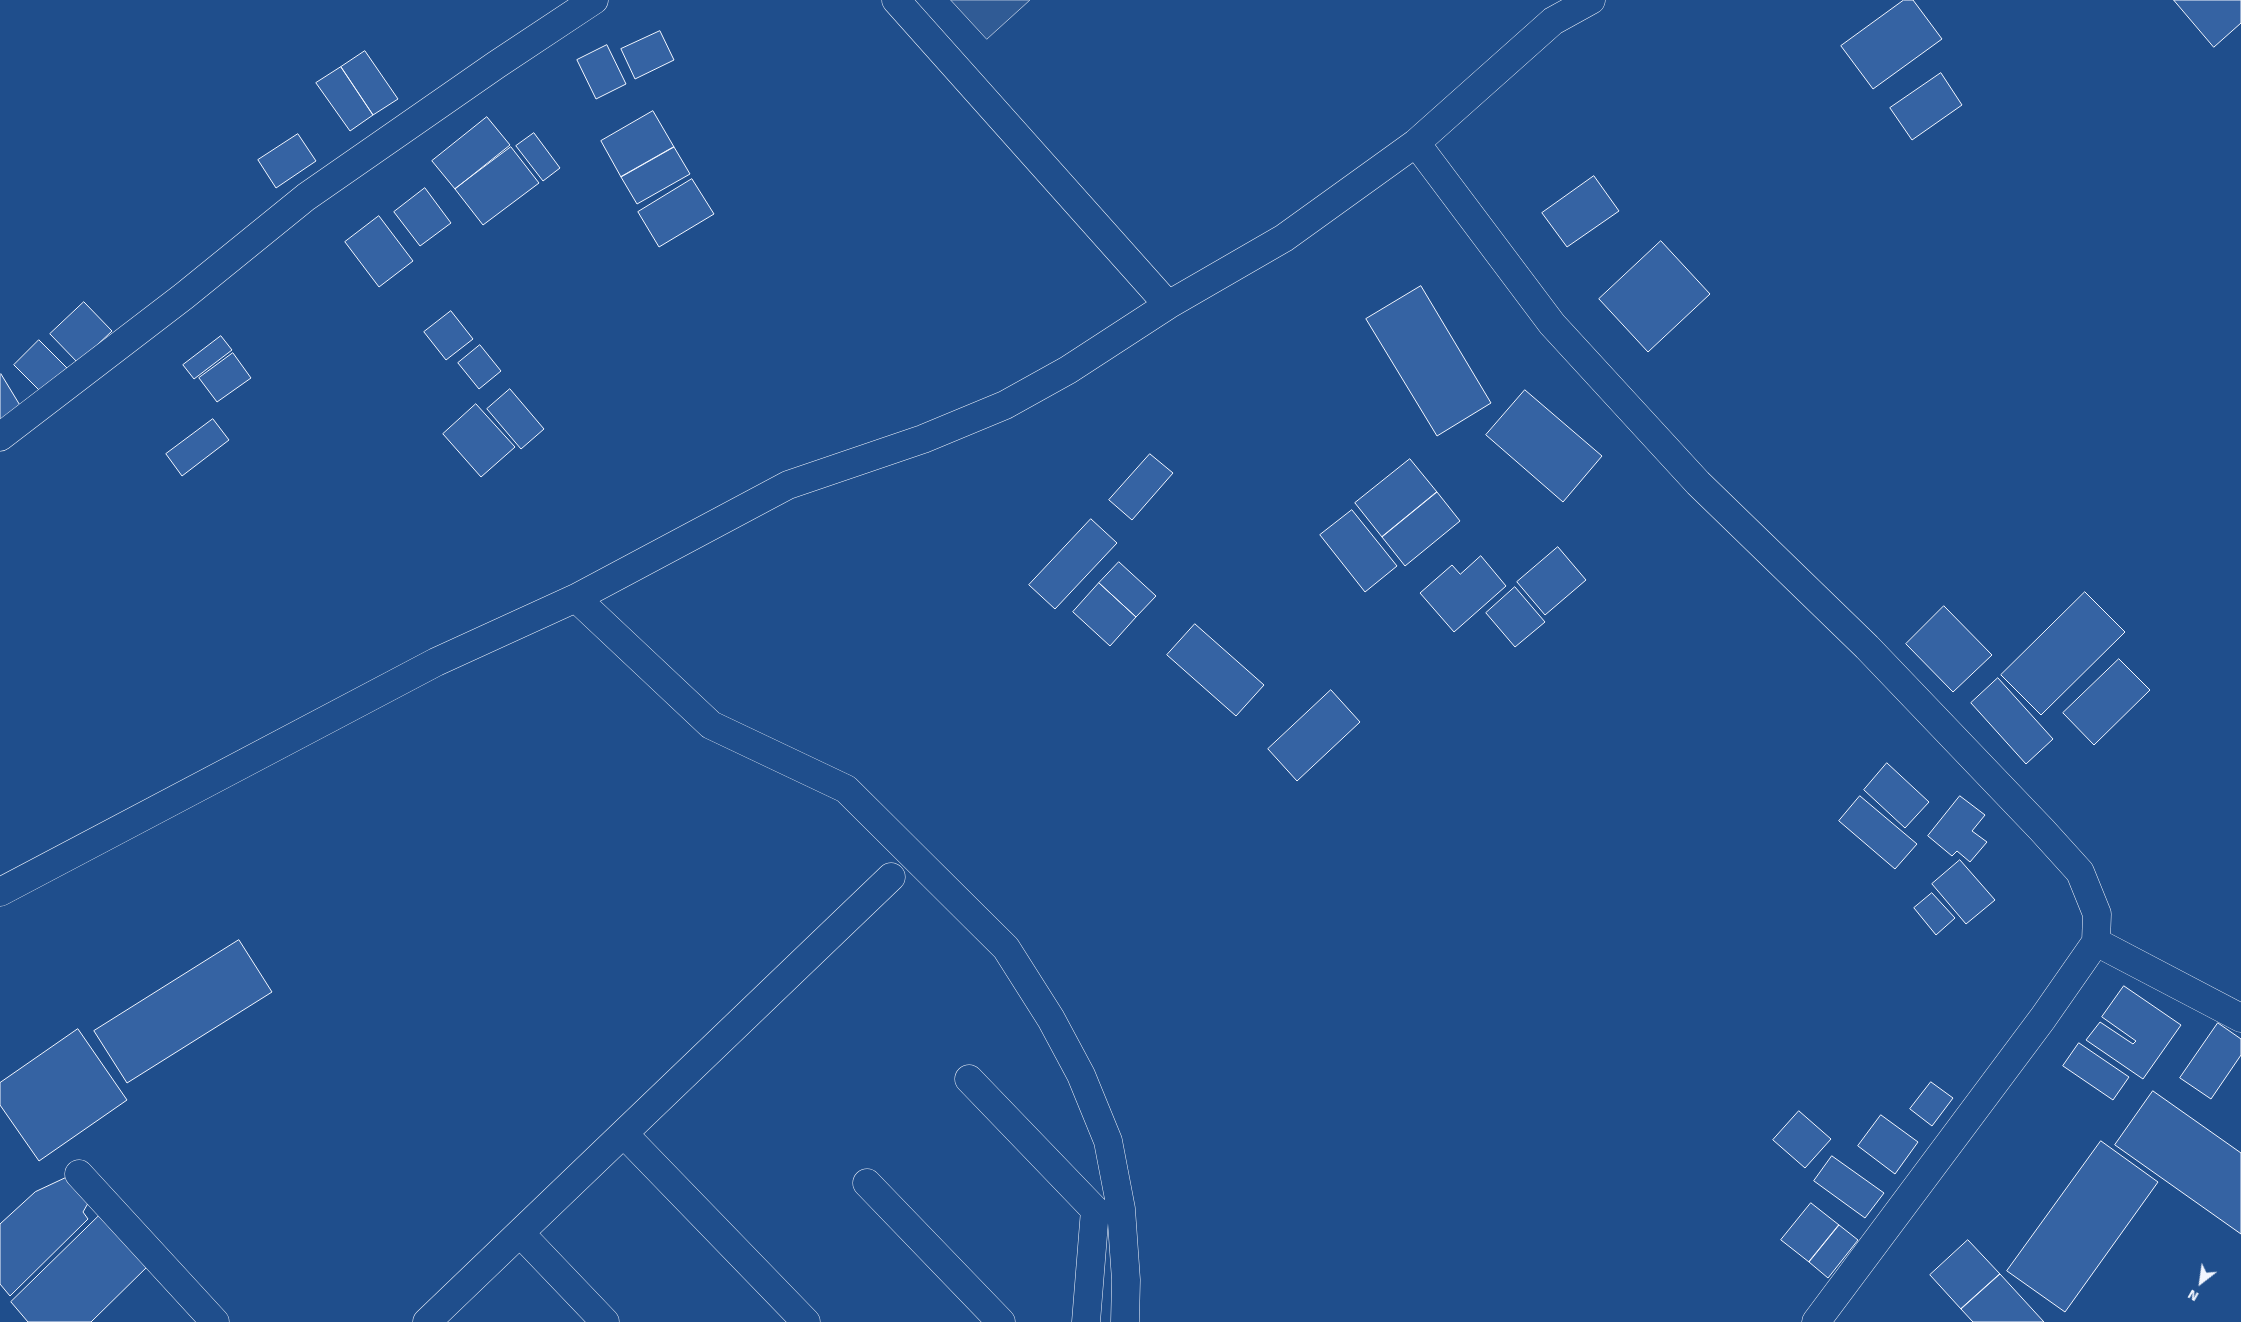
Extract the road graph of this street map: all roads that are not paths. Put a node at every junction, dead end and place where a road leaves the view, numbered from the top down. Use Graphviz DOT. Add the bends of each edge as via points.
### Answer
graph roads {
  1 [pos="594,0"];
  2 [pos="896,0"];
  3 [pos="1591,0"];
  4 [pos="1416,143"];
  5 [pos="1168,304"];
  6 [pos="0,437"];
  7 [pos="576,598"];
  8 [pos="890,877"];
  9 [pos="0,892"];
  10 [pos="2096,942"];
  11 [pos="2241,1018"];
  12 [pos="969,1079"];
  13 [pos="624,1134"];
  14 [pos="79,1174"];
  15 [pos="867,1183"];
  16 [pos="520,1233"];
  17 [pos="215,1322"];
  18 [pos="427,1322"];
  19 [pos="605,1322"];
  20 [pos="806,1322"];
  21 [pos="1001,1322"];
  22 [pos="1086,1322"];
  23 [pos="1125,1322"];
  24 [pos="1816,1322"];
  1 -- 6 [label="street" via="306,197 184,296"];
  2 -- 5 [label="street"];
  3 -- 4 [label="street" via="1552,21"];
  4 -- 5 [label="street" via="1284,238"];
  4 -- 10 [label="street" via="1552,324 1698,483 1867,647 2080,872 2097,914"];
  5 -- 7 [label="street" via="1068,370 1004,405 923,439 788,485"];
  7 -- 9 [label="street" via="436,662"];
  7 -- 23 [label="street" via="711,725 846,789 1006,948 1051,1019 1108,1141 1121,1209"];
  8 -- 13 [label="street"];
  10 -- 11 [label="street"];
  10 -- 24 [label="street" via="2044,1018"];
  12 -- 22 [label="street" via="1095,1210"];
  13 -- 16 [label="street"];
  13 -- 20 [label="street"];
  14 -- 17 [label="street"];
  15 -- 21 [label="street"];
  16 -- 18 [label="street"];
  16 -- 19 [label="street"];
}
